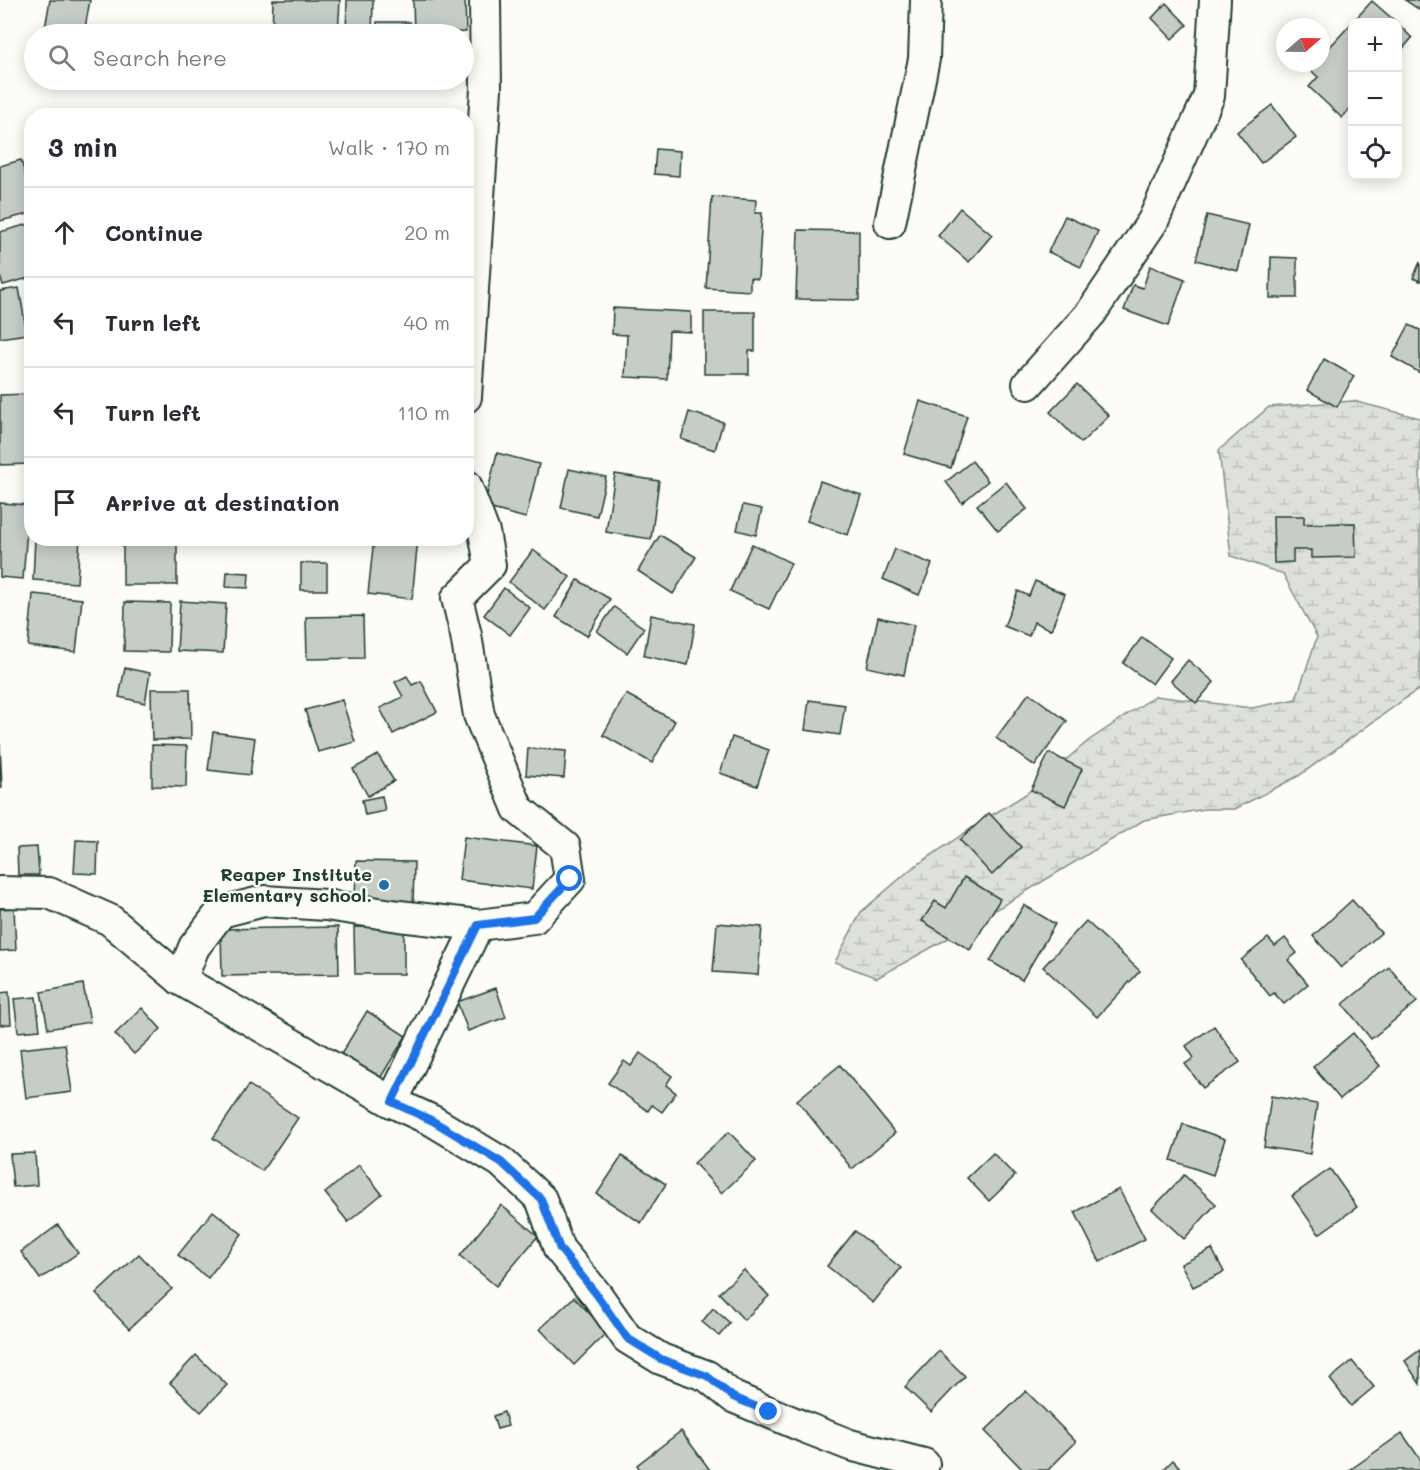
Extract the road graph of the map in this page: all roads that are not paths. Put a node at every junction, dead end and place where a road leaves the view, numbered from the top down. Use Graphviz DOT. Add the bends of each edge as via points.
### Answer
graph roads {
  1 [pos="484,0"];
  2 [pos="926,0"];
  3 [pos="1215,0"];
  4 [pos="890,223"];
  5 [pos="474,274"];
  6 [pos="1028,384"];
  7 [pos="474,506"];
  8 [pos="0,892"];
  9 [pos="478,925"];
  10 [pos="181,980"];
  11 [pos="392,1102"];
  12 [pos="924,1464"];
  1 -- 5 [label="street" via="486,89"];
  2 -- 4 [label="street" via="924,59"];
  3 -- 6 [label="street" via="1209,96 1153,221 1091,313"];
  7 -- 9 [label="street" via="490,565 457,598 479,715 518,809 565,847 570,879 534,918"];
  8 -- 10 [label="street" via="49,893 110,920"];
  9 -- 10 [label="street" via="264,901 221,912 194,947"];
  9 -- 11 [label="street"];
  10 -- 11 [label="street"];
  11 -- 12 [label="street" via="433,1121 501,1162 541,1199 560,1249 627,1338 661,1359 707,1376 733,1397 850,1445"];
}
